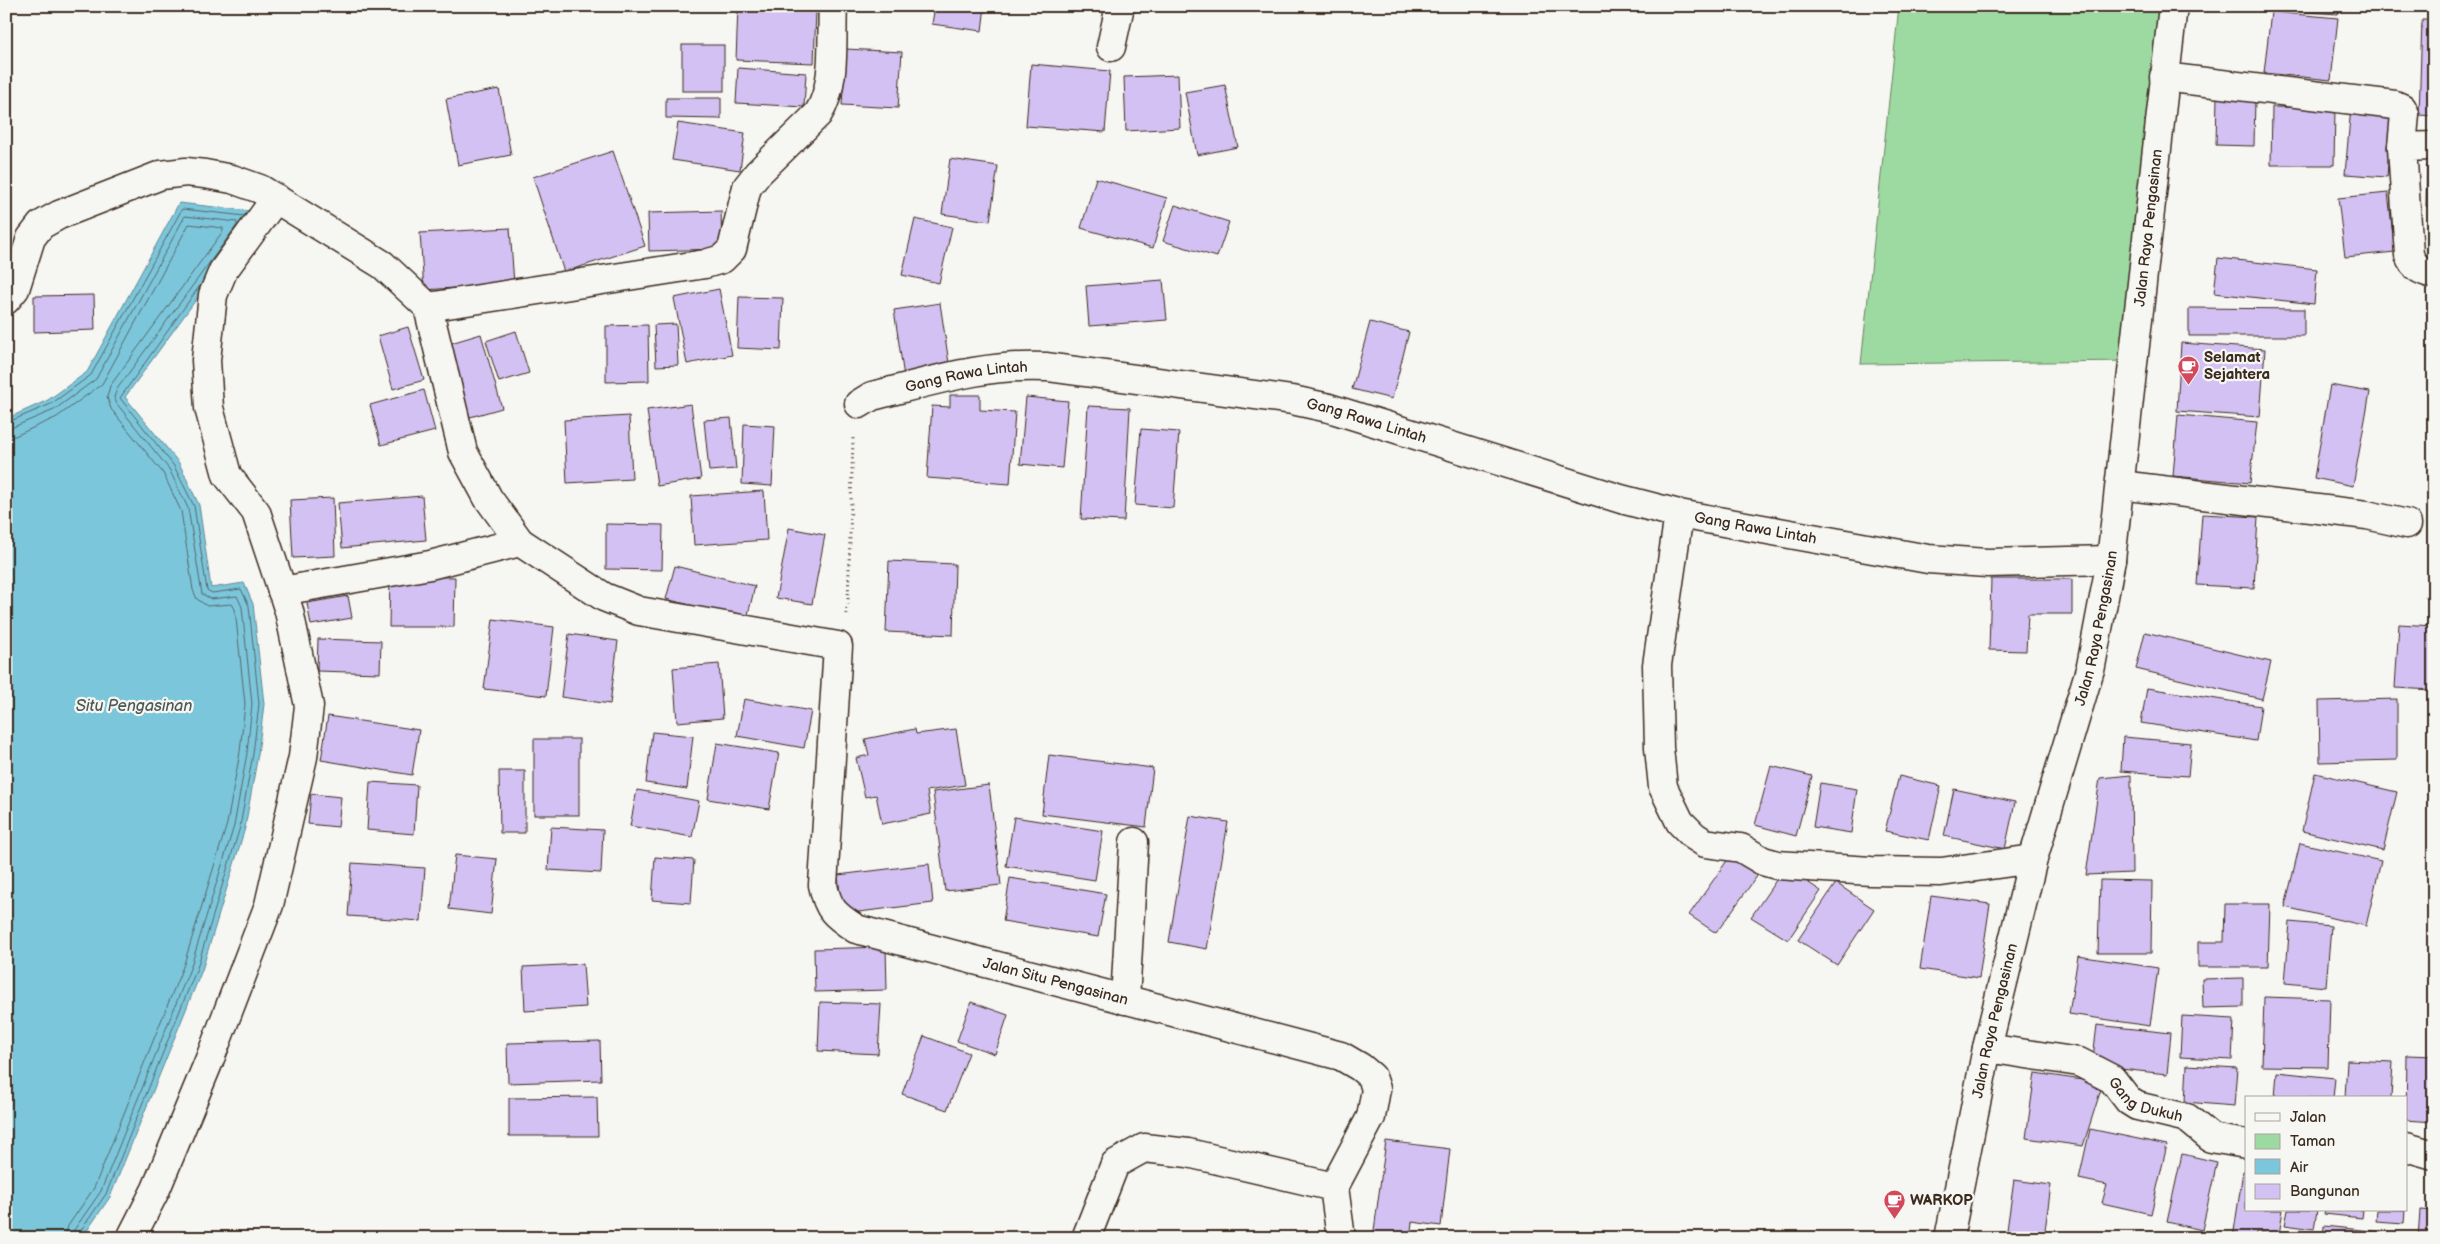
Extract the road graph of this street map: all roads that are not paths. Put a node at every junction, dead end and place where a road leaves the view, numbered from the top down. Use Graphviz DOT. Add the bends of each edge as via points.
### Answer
graph roads {
  1 [pos="833,6"];
  2 [pos="1120,6"];
  3 [pos="2173,6"];
  4 [pos="1111,46"];
  5 [pos="2164,77"];
  6 [pos="2434,146"];
  7 [pos="2402,147"];
  8 [pos="276,198"];
  9 [pos="2434,274"];
  10 [pos="6,300"];
  11 [pos="428,307"];
  12 [pos="859,404"];
  13 [pos="2120,485"];
  14 [pos="1679,514"];
  15 [pos="2407,524"];
  16 [pos="520,542"];
  17 [pos="2111,560"];
  18 [pos="282,591"];
  19 [pos="1134,842"];
  20 [pos="2033,859"];
  21 [pos="1124,1000"];
  22 [pos="1987,1048"];
  23 [pos="2245,1144"];
  24 [pos="2408,1149"];
  25 [pos="2434,1156"];
  26 [pos="1334,1187"];
  27 [pos="131,1238"];
  28 [pos="1086,1238"];
  29 [pos="1341,1238"];
  30 [pos="1948,1238"];
  1 -- 11 [label="street" via="829,85 825,103 747,187 732,250 722,259 587,284"];
  2 -- 4 [label="street"];
  3 -- 5 [label="street, Jalan Raya Pengasinan"];
  5 -- 7 [label="street" via="2395,105 2405,114"];
  5 -- 13 [label="street, Jalan Raya Pengasinan"];
  6 -- 7 [label="street"];
  7 -- 9 [label="street" via="2409,255 2412,264 2421,271"];
  8 -- 10 [label="street" via="232,179 186,172 161,175 59,215 42,225 31,238 15,289"];
  8 -- 11 [label="street" via="383,265"];
  8 -- 18 [label="street" via="223,271 213,295 206,360 209,408 227,475 256,512"];
  11 -- 16 [label="street" via="463,452 488,498"];
  12 -- 14 [label="street, Gang Rawa Lintah" via="872,396 976,370 1020,366 1076,371 1292,400 1329,408"];
  13 -- 15 [label="street" via="2367,515"];
  13 -- 17 [label="street, Jalan Raya Pengasinan"];
  14 -- 17 [label="street, Gang Rawa Lintah" via="1928,559 1987,563"];
  14 -- 20 [label="street" via="1658,665 1663,787 1680,822 1705,843 1741,848 1763,861 1778,865 1941,872"];
  16 -- 18 [label="street" via="430,565"];
  16 -- 21 [label="street, Jalan Situ Pengasinan" via="604,596 639,610 838,646 823,885 826,903 838,917 856,929"];
  17 -- 20 [label="street, Jalan Raya Pengasinan" via="2087,682"];
  18 -- 27 [label="street" via="309,706 303,757 271,895 209,1061 156,1189"];
  19 -- 21 [label="street"];
  20 -- 22 [label="street, Jalan Raya Pengasinan"];
  21 -- 26 [label="street, Jalan Situ Pengasinan" via="1341,1056 1372,1077 1376,1089 1371,1117"];
  22 -- 23 [label="street, Gang Dukuh" via="2079,1062 2112,1080 2137,1106 2187,1118 2211,1138"];
  22 -- 30 [label="street, Jalan Raya Pengasinan"];
  24 -- 25 [label="street"];
  26 -- 28 [label="street" via="1188,1153 1144,1148 1115,1164"];
  26 -- 29 [label="street"];
}
